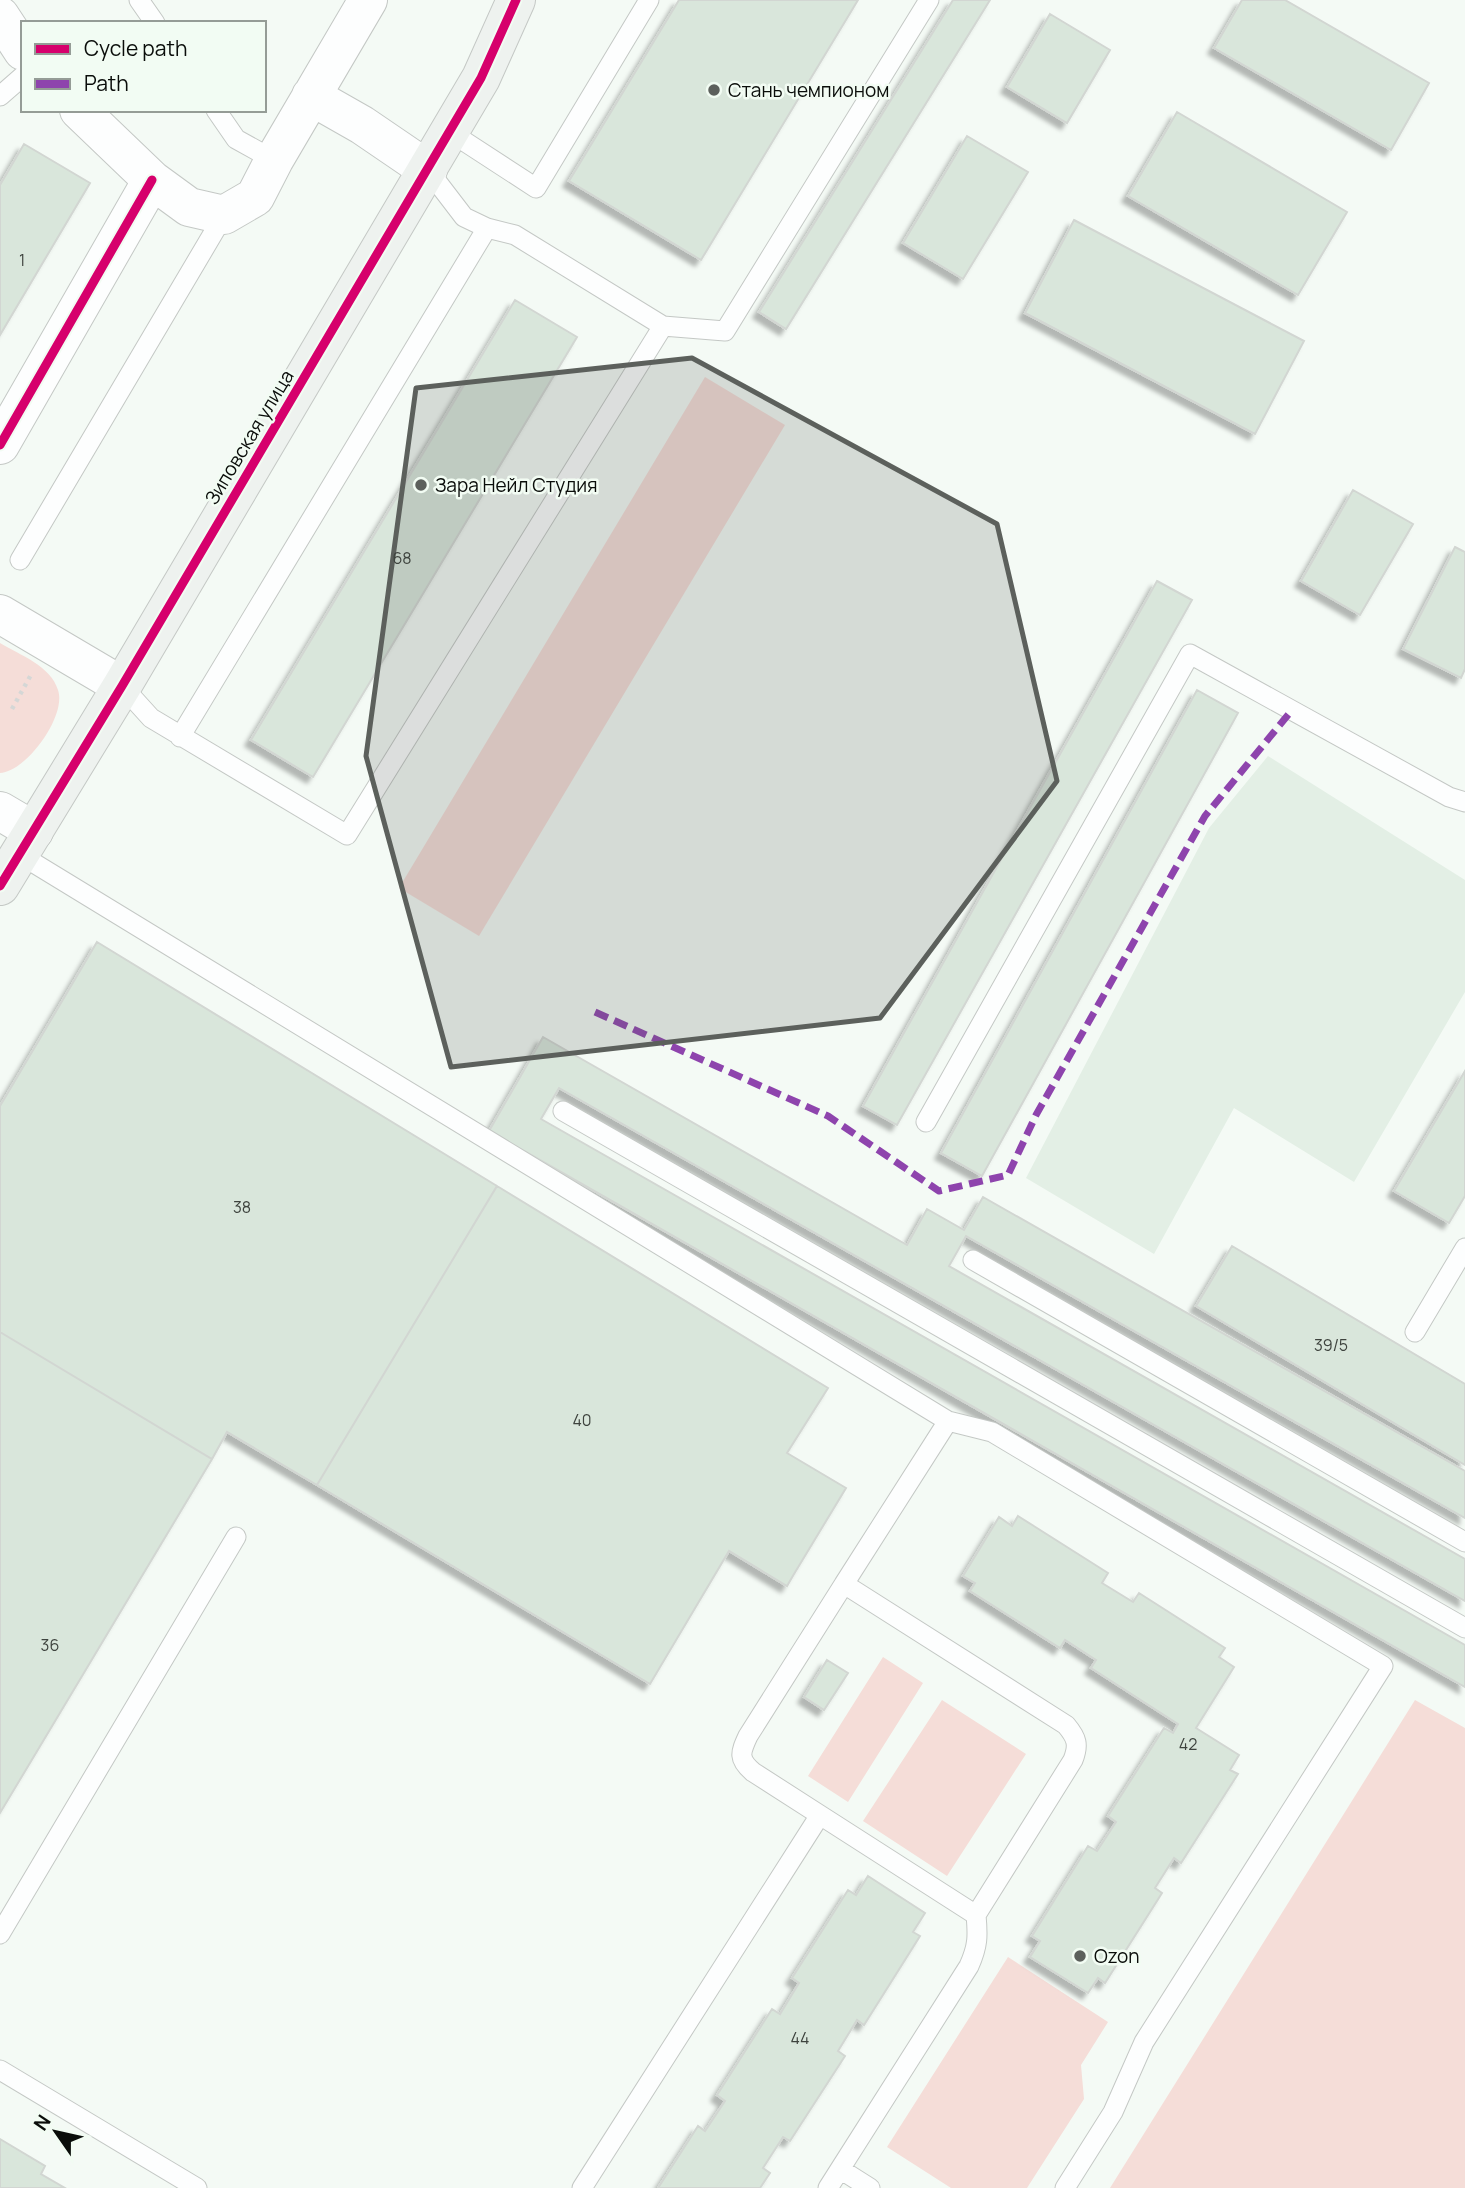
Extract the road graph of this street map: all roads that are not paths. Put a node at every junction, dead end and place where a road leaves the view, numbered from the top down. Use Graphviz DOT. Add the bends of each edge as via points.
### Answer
graph roads {
  1 [pos="139,0"];
  2 [pos="368,0"];
  3 [pos="516,0"];
  4 [pos="541,0"];
  5 [pos="649,0"];
  6 [pos="929,0"];
  7 [pos="0,16"];
  8 [pos="154,21"];
  9 [pos="21,48"];
  10 [pos="21,78"];
  11 [pos="481,78"];
  12 [pos="0,96"];
  13 [pos="311,96"];
  14 [pos="81,112"];
  15 [pos="217,112"];
  16 [pos="450,132"];
  17 [pos="274,160"];
  18 [pos="428,170"];
  19 [pos="152,180"];
  20 [pos="224,215"];
  21 [pos="487,228"];
  22 [pos="663,326"];
  23 [pos="0,445"];
  24 [pos="20,560"];
  25 [pos="0,614"];
  26 [pos="122,686"];
  27 [pos="180,737"];
  28 [pos="1465,802"];
  29 [pos="0,811"];
  30 [pos="18,857"];
  31 [pos="563,1111"];
  32 [pos="926,1122"];
  33 [pos="1465,1248"];
  34 [pos="973,1260"];
  35 [pos="1415,1332"];
  36 [pos="948,1421"];
  37 [pos="236,1537"];
  38 [pos="1465,1542"];
  39 [pos="844,1584"];
  40 [pos="1465,1628"];
  41 [pos="820,1815"];
  42 [pos="976,1915"];
  43 [pos="0,1934"];
  44 [pos="0,2070"];
  45 [pos="840,2169"];
  46 [pos="197,2188"];
  47 [pos="582,2188"];
  48 [pos="828,2188"];
  49 [pos="870,2188"];
  50 [pos="1065,2188"];
  1 -- 8 [label="lane"];
  2 -- 13 [label="street"];
  3 -- 11 [label="street, Зиповская улица"];
  4 -- 11 [label="street, Зиповская улица"];
  5 -- 16 [label="lane" via="536,188"];
  6 -- 22 [label="lane" via="725,331"];
  7 -- 9 [label="street"];
  10 -- 12 [label="lane"];
  11 -- 16 [label="street, Зиповская улица"];
  13 -- 17 [label="street"];
  13 -- 18 [label="street"];
  14 -- 19 [label="street"];
  15 -- 17 [label="lane" via="236,139"];
  16 -- 18 [label="street, Зиповская улица"];
  17 -- 20 [label="street" via="255,197"];
  18 -- 21 [label="lane" via="464,217"];
  18 -- 26 [label="street, Зиповская улица"];
  19 -- 20 [label="street" via="189,207"];
  19 -- 23 [label="street"];
  20 -- 24 [label="lane"];
  21 -- 22 [label="lane" via="515,235"];
  21 -- 27 [label="lane"];
  22 -- 27 [label="lane" via="347,835"];
  25 -- 26 [label="street"];
  26 -- 27 [label="lane" via="150,718"];
  26 -- 30 [label="street, Зиповская улица"];
  28 -- 32 [label="lane" via="1448,797 1190,654"];
  29 -- 30 [label="street"];
  30 -- 36 [label="lane"];
  31 -- 40 [label="lane"];
  33 -- 35 [label="lane"];
  34 -- 38 [label="lane"];
  36 -- 39 [label="lane"];
  36 -- 50 [label="lane" via="992,1432 1383,1666 1144,2042 1114,2112"];
  37 -- 43 [label="lane"];
  39 -- 41 [label="lane" via="741,1751 744,1764 753,1772"];
  39 -- 42 [label="lane" via="1066,1725 1076,1737 1073,1760"];
  41 -- 42 [label="lane"];
  41 -- 47 [label="lane"];
  42 -- 45 [label="lane" via="977,1950 969,1966"];
  44 -- 46 [label="lane"];
  45 -- 48 [label="lane"];
  45 -- 49 [label="lane"];
}
